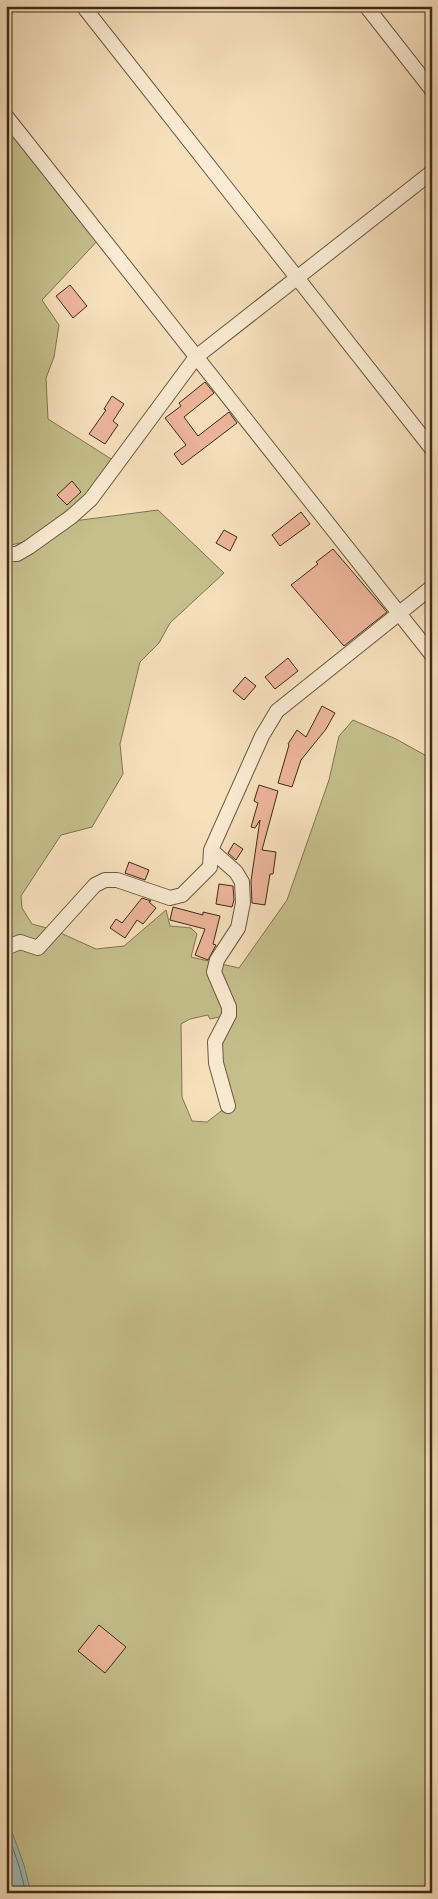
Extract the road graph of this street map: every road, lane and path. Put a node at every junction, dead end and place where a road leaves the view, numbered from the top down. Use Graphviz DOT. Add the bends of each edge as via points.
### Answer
graph roads {
  1 [pos="83,6"];
  2 [pos="366,6"];
  3 [pos="432,90"];
  4 [pos="6,116"];
  5 [pos="432,172"];
  6 [pos="297,276"];
  7 [pos="196,357"];
  8 [pos="432,449"];
  9 [pos="6,554"];
  10 [pos="432,587"];
  11 [pos="398,614"];
  12 [pos="432,655"];
  13 [pos="211,850"];
  14 [pos="6,948"];
  15 [pos="228,1106"];
  16 [pos="432,1476"];
  17 [pos="432,1494"];
  1 -- 6 [label="street"];
  2 -- 3 [label="street"];
  4 -- 7 [label="street"];
  5 -- 6 [label="street"];
  6 -- 7 [label="street"];
  6 -- 8 [label="street"];
  7 -- 9 [label="street" via="91,499 29,547 18,554"];
  7 -- 11 [label="street"];
  10 -- 11 [label="street"];
  11 -- 12 [label="street"];
  11 -- 13 [label="street" via="277,711 262,736"];
  13 -- 14 [label="street" via="210,867 182,895 170,898 117,880 105,880 95,885 38,948 20,942"];
  13 -- 15 [label="street" via="236,872 242,882 243,903 238,928 217,960 214,972 230,1015 215,1042 216,1063"];
  16 -- 17 [label="path"];
}
